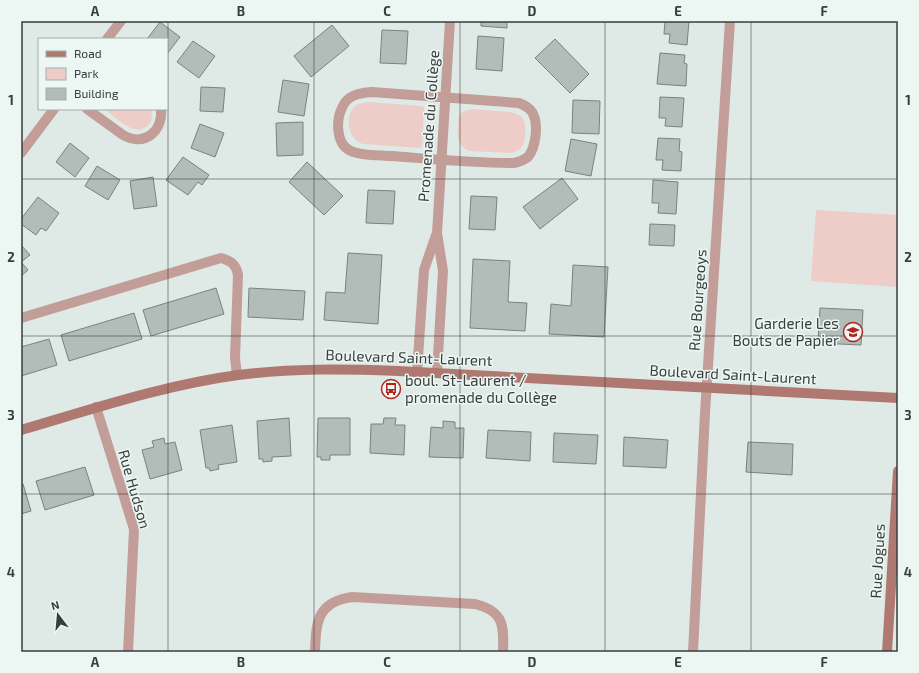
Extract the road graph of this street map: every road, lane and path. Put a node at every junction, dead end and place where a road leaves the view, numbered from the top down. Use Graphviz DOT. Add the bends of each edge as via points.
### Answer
graph roads {
  1 [pos="121,21"];
  2 [pos="450,21"];
  3 [pos="730,21"];
  4 [pos="108,38"];
  5 [pos="445,98"];
  6 [pos="53,110"];
  7 [pos="88,110"];
  8 [pos="160,110"];
  9 [pos="21,153"];
  10 [pos="441,159"];
  11 [pos="437,233"];
  12 [pos="21,318"];
  13 [pos="417,372"];
  14 [pos="437,373"];
  15 [pos="237,375"];
  16 [pos="706,387"];
  17 [pos="898,398"];
  18 [pos="96,408"];
  19 [pos="21,430"];
  20 [pos="898,471"];
  21 [pos="128,652"];
  22 [pos="315,652"];
  23 [pos="503,652"];
  24 [pos="693,652"];
  25 [pos="887,652"];
  1 -- 4 [label="street"];
  2 -- 5 [label="street, Promenade du Collège"];
  3 -- 16 [label="street, Rue Bourgeoys"];
  5 -- 10 [label="street, Promenade du Collège"];
  5 -- 10 [label="street" via="512,102 526,106 532,112 536,129 532,150 527,157 514,163"];
  5 -- 10 [label="street" via="363,93 349,98 344,103 338,121 340,140 349,151"];
  6 -- 9 [label="street"];
  7 -- 8 [label="street" via="123,135 135,139 147,138 158,129"];
  10 -- 11 [label="street, Promenade du Collège"];
  11 -- 13 [label="street, Promenade du Collège" via="424,270"];
  11 -- 14 [label="street, Promenade du Collège" via="443,271"];
  12 -- 15 [label="street" via="221,258 234,264 238,274 235,358"];
  13 -- 14 [label="street, Boulevard Saint-Laurent"];
  13 -- 15 [label="street, Boulevard Saint-Laurent" via="315,369"];
  14 -- 16 [label="street, Boulevard Saint-Laurent"];
  15 -- 18 [label="street, Boulevard Saint-Laurent" via="176,386"];
  16 -- 17 [label="street, Boulevard Saint-Laurent"];
  16 -- 24 [label="street, Rue Bourgeoys"];
  18 -- 19 [label="street, Boulevard Saint-Laurent"];
  18 -- 21 [label="street, Rue Hudson" via="134,528"];
  20 -- 25 [label="street, Rue Jogues"];
  22 -- 23 [label="street" via="317,622 321,614 334,601 352,597 484,606 501,622 504,630"];
}
